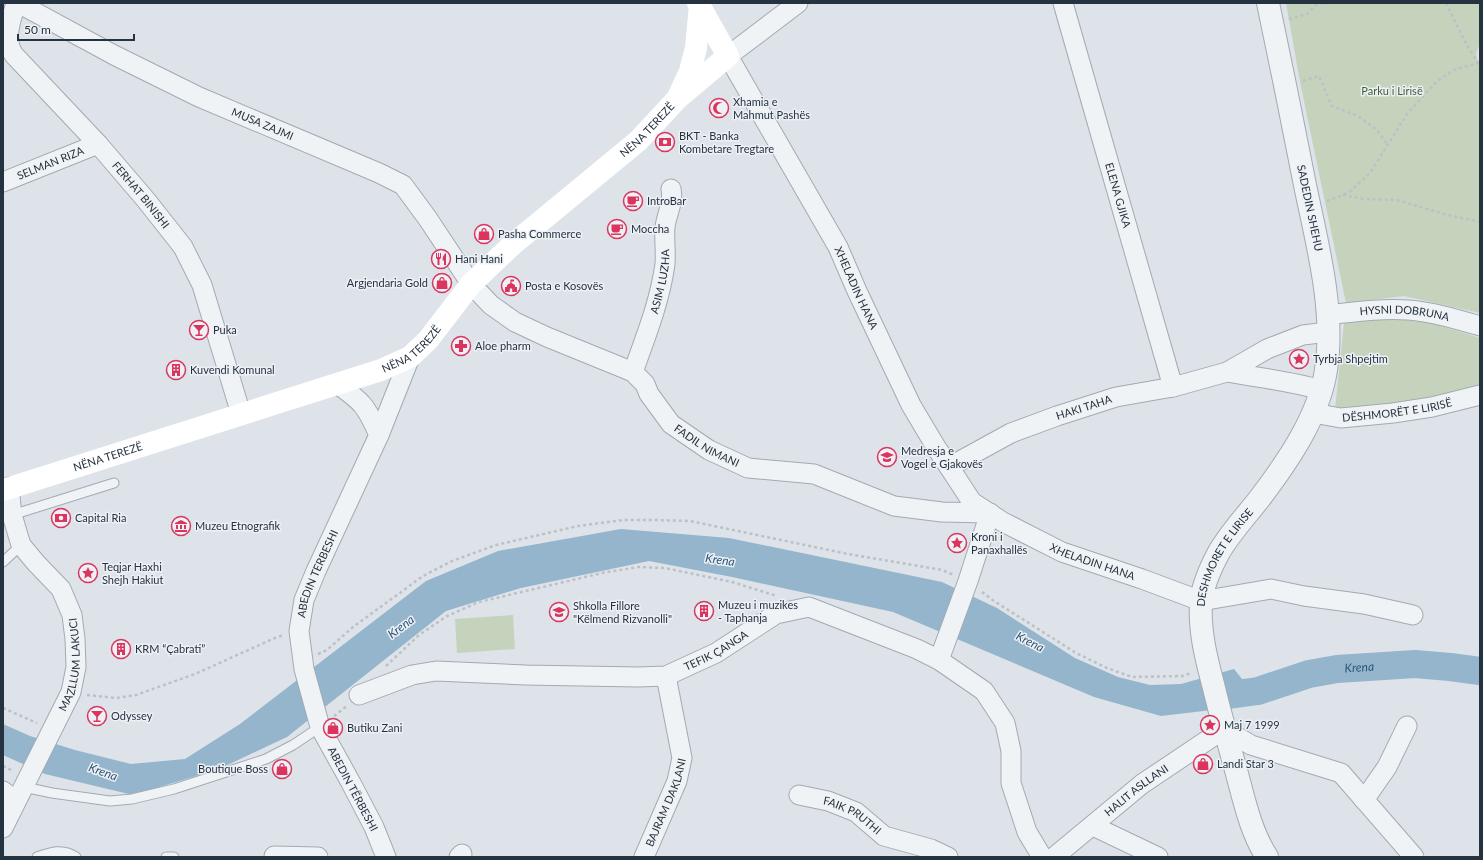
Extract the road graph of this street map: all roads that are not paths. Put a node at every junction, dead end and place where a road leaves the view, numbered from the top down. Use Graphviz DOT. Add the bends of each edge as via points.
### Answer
graph roads {
  1 [pos="17,3"];
  2 [pos="798,3"];
  3 [pos="1063,3"];
  4 [pos="1268,3"];
  5 [pos="699,4"];
  6 [pos="728,56"];
  7 [pos="678,98"];
  8 [pos="98,144"];
  9 [pos="3,182"];
  10 [pos="671,188"];
  11 [pos="471,284"];
  12 [pos="1327,324"];
  13 [pos="1480,326"];
  14 [pos="410,357"];
  15 [pos="633,372"];
  16 [pos="1227,372"];
  17 [pos="337,384"];
  18 [pos="1173,387"];
  19 [pos="1321,390"];
  20 [pos="1479,401"];
  21 [pos="241,414"];
  22 [pos="1313,414"];
  23 [pos="379,435"];
  24 [pos="949,467"];
  25 [pos="114,483"];
  26 [pos="6,488"];
  27 [pos="990,513"];
  28 [pos="12,515"];
  29 [pos="21,545"];
  30 [pos="3,562"];
  31 [pos="1201,602"];
  32 [pos="1413,615"];
  33 [pos="939,660"];
  34 [pos="666,676"];
  35 [pos="359,695"];
  36 [pos="1222,720"];
  37 [pos="319,724"];
  38 [pos="1407,726"];
  39 [pos="14,793"];
  40 [pos="799,795"];
  41 [pos="1364,800"];
  42 [pos="1093,826"];
  43 [pos="3,828"];
  44 [pos="274,856"];
  45 [pos="37,857"];
  46 [pos="76,857"];
  47 [pos="166,857"];
  48 [pos="174,857"];
  49 [pos="318,857"];
  50 [pos="386,857"];
  51 [pos="644,857"];
  52 [pos="948,857"];
  53 [pos="1042,857"];
  54 [pos="1054,857"];
  55 [pos="1158,857"];
  56 [pos="1267,857"];
  57 [pos="1414,857"];
  1 -- 8 [label="street, FERHAT BINISHI" via="8,35 10,49"];
  1 -- 11 [label="street, MUSA ZAJMI" via="199,97 403,185"];
  2 -- 6 [label="street"];
  3 -- 18 [label="street, ELENA GJIKA"];
  4 -- 12 [label="street, SADEDIN SHEHU" via="1321,260"];
  5 -- 6 [label="main road"];
  5 -- 7 [label="main road" via="696,48 690,71"];
  6 -- 7 [label="main road, NËNA TEREZË"];
  6 -- 24 [label="street, XHELADIN HANA" via="838,247 911,404"];
  7 -- 11 [label="main road, NËNA TEREZË" via="638,141 512,245"];
  8 -- 9 [label="street, SELMAN RIZA"];
  8 -- 21 [label="street, FERHAT BINISHI" via="183,247 202,285"];
  10 -- 15 [label="street, ASIM LUZHA" via="673,198 666,219 663,278"];
  11 -- 14 [label="main road, NËNA TEREZË" via="428,340"];
  11 -- 15 [label="street, FADIL NIMANI" via="491,305 515,322"];
  12 -- 13 [label="street, HYSNI DOBRUNA" via="1379,309 1442,315"];
  12 -- 16 [label="street, HAKI TAHA" via="1267,349"];
  12 -- 19 [label="street, SADEDIN SHEHU" via="1327,358"];
  14 -- 17 [label="main road, NËNA TEREZË" via="381,370"];
  14 -- 23 [label="street, ABEDIN TERBESHI"];
  15 -- 27 [label="street, FADIL NIMANI" via="645,384 649,394 671,424 709,450 748,468 814,474 894,506 942,512"];
  16 -- 18 [label="street, HAKI TAHA"];
  16 -- 19 [label="street, HAKI TAHA" via="1298,383"];
  17 -- 21 [label="main road, NËNA TEREZË"];
  17 -- 23 [label="street" via="364,404"];
  18 -- 24 [label="street, HAKI TAHA" via="1116,397 1057,416 1011,433"];
  19 -- 22 [label="street, SADEDIN SHEHU"];
  20 -- 22 [label="street, DËSHMORËT E LIRISË" via="1341,418"];
  21 -- 26 [label="main road, NËNA TEREZË"];
  22 -- 31 [label="street, DESHMORET E LIRISE" via="1289,455 1219,552 1206,582"];
  23 -- 37 [label="street, ABEDIN TERBESHI" via="304,600 299,631 303,663"];
  24 -- 27 [label="street, XHELADIN HANA" via="972,502"];
  25 -- 28 [label="lane"];
  26 -- 28 [label="street, MAZLLUM LAKUCI"];
  27 -- 31 [label="street, XHELADIN HANA" via="1062,552"];
  27 -- 33 [label="street"];
  28 -- 29 [label="street, MAZLLUM LAKUCI"];
  29 -- 30 [label="lane"];
  29 -- 39 [label="street, MAZLLUM LAKUCI" via="61,589 72,615 76,667 71,692 53,730 33,770"];
  31 -- 32 [label="street, DESHMORET E LIRISE" via="1271,590 1364,604"];
  31 -- 36 [label="street" via="1201,622 1209,668"];
  33 -- 34 [label="street, TEFIK ÇANGA" via="809,607 776,614 716,653"];
  33 -- 53 [label="street, TEFIK ÇANGA" via="984,692 1005,723 1011,751 1011,783 1027,832"];
  34 -- 35 [label="street, TEFIK ÇANGA" via="436,672 412,675"];
  34 -- 51 [label="street, BAJRAM DAKLANI" via="682,758 677,781"];
  36 -- 41 [label="street" via="1251,745 1340,773"];
  36 -- 42 [label="street, HALIT ASLLANI"];
  36 -- 56 [label="street" via="1251,823"];
  37 -- 39 [label="lane" via="293,745 266,759 174,789 132,799 110,801 52,793"];
  37 -- 50 [label="street, ABEDIN TËRBESHI" via="368,815"];
  38 -- 41 [label="street" via="1387,767"];
  39 -- 43 [label="street, MAZLLUM LAKUCI"];
  40 -- 52 [label="street, FAIK PRUTHI" via="828,801 856,812 884,836 931,849"];
  41 -- 57 [label="street"];
  42 -- 54 [label="street, HALIT ASLLANI"];
  42 -- 55 [label="street"];
  44 -- 49 [label="street"];
  45 -- 46 [label="lane" via="60,851"];
  47 -- 48 [label="lane"];
}
